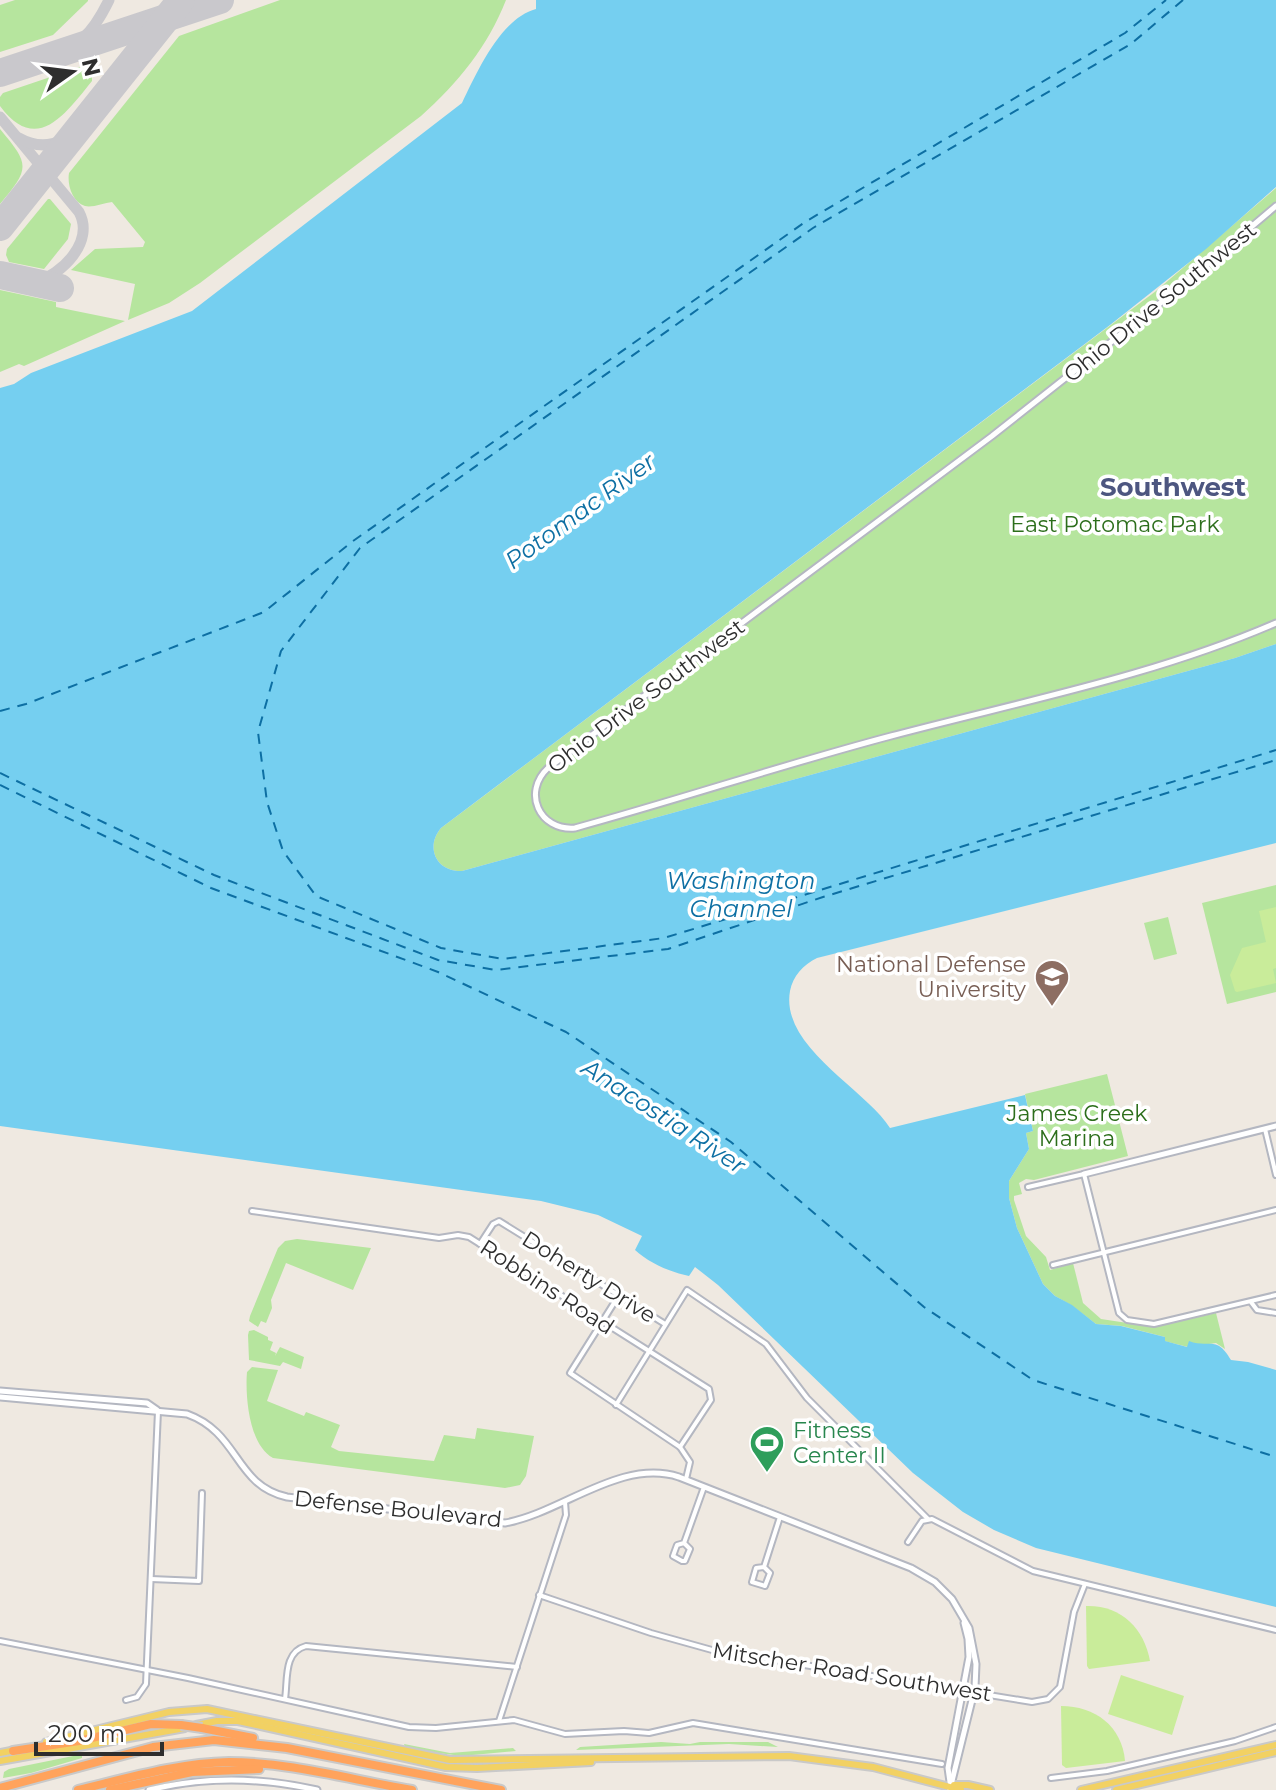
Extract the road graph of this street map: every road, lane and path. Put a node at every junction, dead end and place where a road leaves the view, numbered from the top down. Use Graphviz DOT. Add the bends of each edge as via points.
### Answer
graph roads {
  1 [pos="1276,206"];
  2 [pos="1276,623"];
  3 [pos="1276,1126"];
  4 [pos="1265,1129"];
  5 [pos="1084,1174"];
  6 [pos="1276,1175"];
  7 [pos="1028,1187"];
  8 [pos="1276,1210"];
  9 [pos="252,1211"];
  10 [pos="480,1244"];
  11 [pos="1104,1253"];
  12 [pos="1053,1265"];
  13 [pos="619,1295"];
  14 [pos="1276,1295"];
  15 [pos="1251,1302"];
  16 [pos="1276,1313"];
  17 [pos="601,1322"];
  18 [pos="665,1324"];
  19 [pos="648,1351"];
  20 [pos="0,1391"];
  21 [pos="0,1397"];
  22 [pos="616,1405"];
  23 [pos="158,1410"];
  24 [pos="680,1447"];
  25 [pos="685,1480"];
  26 [pos="704,1487"];
  27 [pos="202,1493"];
  28 [pos="565,1501"];
  29 [pos="780,1517"];
  30 [pos="928,1519"];
  31 [pos="908,1542"];
  32 [pos="684,1543"];
  33 [pos="764,1567"];
  34 [pos="151,1579"];
  35 [pos="1085,1584"];
  36 [pos="539,1595"];
  37 [pos="962,1614"];
  38 [pos="1276,1630"];
  39 [pos="0,1641"];
  40 [pos="517,1667"];
  41 [pos="146,1670"];
  42 [pos="962,1692"];
  43 [pos="973,1694"];
  44 [pos="285,1699"];
  45 [pos="126,1700"];
  46 [pos="499,1721"];
  47 [pos="1276,1727"];
  48 [pos="1276,1745"];
  49 [pos="13,1751"];
  50 [pos="1276,1752"];
  51 [pos="0,1753"];
  52 [pos="606,1760"];
  53 [pos="0,1761"];
  54 [pos="942,1764"];
  55 [pos="335,1777"];
  56 [pos="1051,1778"];
  57 [pos="441,1779"];
  58 [pos="0,1786"];
  59 [pos="950,1788"];
  60 [pos="78,1790"];
  61 [pos="110,1790"];
  62 [pos="149,1790"];
  63 [pos="317,1790"];
  64 [pos="412,1790"];
  65 [pos="501,1790"];
  66 [pos="961,1790"];
  67 [pos="990,1790"];
  68 [pos="1081,1790"];
  69 [pos="1116,1790"];
  1 -- 2 [label="street, Ohio Drive Southwest" via="992,436 548,768 536,784 535,802 549,823 575,828 1111,678"];
  3 -- 4 [label="street"];
  4 -- 5 [label="street"];
  4 -- 6 [label="street"];
  5 -- 7 [label="street"];
  5 -- 11 [label="street"];
  8 -- 11 [label="street"];
  9 -- 10 [label="street, Robbins Road" via="439,1238 461,1235"];
  10 -- 13 [label="street, Doherty Drive" via="497,1221"];
  10 -- 17 [label="street, Robbins Road"];
  11 -- 12 [label="street"];
  11 -- 15 [label="street" via="1121,1317 1156,1324"];
  13 -- 17 [label="street"];
  13 -- 18 [label="street, Doherty Drive"];
  14 -- 15 [label="street"];
  15 -- 16 [label="street" via="1257,1310"];
  17 -- 19 [label="street, Robbins Road"];
  17 -- 22 [label="street" via="570,1373"];
  18 -- 19 [label="street"];
  18 -- 30 [label="street" via="687,1290 756,1336 803,1394"];
  19 -- 22 [label="street"];
  19 -- 24 [label="street, Robbins Road" via="712,1393"];
  20 -- 23 [label="street" via="147,1403"];
  21 -- 23 [label="street"];
  22 -- 24 [label="street"];
  23 -- 28 [label="street, Defense Boulevard" via="206,1423 228,1443 254,1481 284,1496 498,1523"];
  23 -- 34 [label="street"];
  24 -- 25 [label="street" via="690,1462"];
  25 -- 26 [label="street, Defense Boulevard"];
  25 -- 28 [label="street, Defense Boulevard" via="644,1472"];
  26 -- 29 [label="street, Defense Boulevard"];
  26 -- 32 [label="street"];
  27 -- 34 [label="street" via="199,1581"];
  28 -- 36 [label="street" via="566,1515"];
  29 -- 33 [label="street"];
  29 -- 37 [label="street, Defense Boulevard" via="914,1569 942,1589"];
  30 -- 31 [label="street"];
  30 -- 35 [label="street" via="1027,1569"];
  32 -- 32 [label="street" via="677,1545 673,1556 682,1561 690,1549"];
  33 -- 33 [label="street" via="756,1568 752,1582 765,1586 770,1573"];
  34 -- 41 [label="street"];
  35 -- 38 [label="street"];
  35 -- 43 [label="street, Mitscher Road Southwest" via="1054,1694 1032,1702"];
  36 -- 40 [label="street"];
  36 -- 42 [label="street, Mitscher Road Southwest" via="704,1648"];
  37 -- 42 [label="street" via="969,1649"];
  37 -- 43 [label="street, Defense Boulevard" via="974,1648"];
  39 -- 41 [label="street"];
  40 -- 44 [label="street" via="306,1646 290,1658"];
  40 -- 46 [label="street"];
  41 -- 44 [label="street"];
  41 -- 45 [label="street" via="142,1693"];
  42 -- 43 [label="street, Mitscher Road Southwest"];
  42 -- 59 [label="street" via="948,1768"];
  43 -- 59 [label="street, Defense Boulevard"];
  44 -- 46 [label="street" via="409,1727"];
  46 -- 54 [label="street" via="565,1734 649,1733 693,1723"];
  47 -- 56 [label="street" via="1107,1771"];
  48 -- 68 [label="main road"];
  49 -- 51 [label="main road"];
  49 -- 52 [label="main road" via="201,1709 442,1759"];
  49 -- 57 [label="highway, bridge" via="151,1724 181,1725"];
  50 -- 69 [label="main road"];
  52 -- 53 [label="main road" via="446,1767 223,1721"];
  52 -- 59 [label="main road" via="789,1756 859,1764"];
  55 -- 60 [label="highway" via="273,1765 212,1763"];
  55 -- 61 [label="highway" via="214,1770"];
  55 -- 64 [label="highway"];
  57 -- 58 [label="highway" via="275,1746 207,1740 153,1747"];
  57 -- 65 [label="highway"];
  59 -- 66 [label="main road"];
  59 -- 67 [label="main road"];
  62 -- 63 [label="street" via="227,1778"];
}
